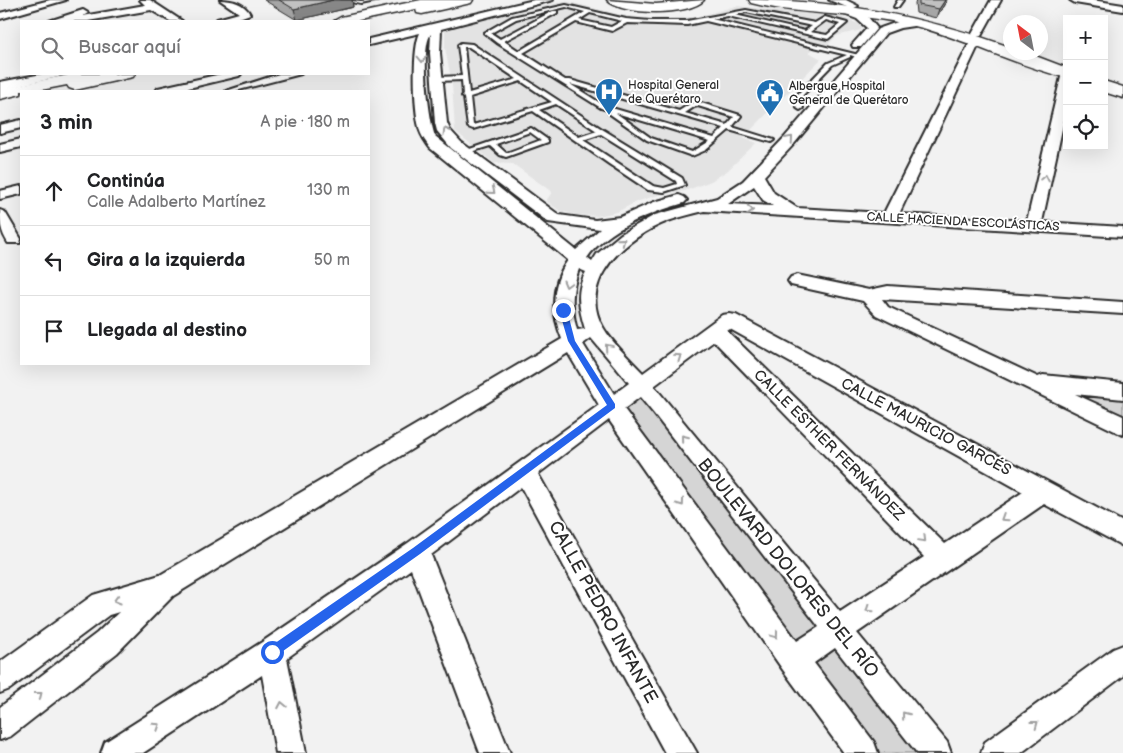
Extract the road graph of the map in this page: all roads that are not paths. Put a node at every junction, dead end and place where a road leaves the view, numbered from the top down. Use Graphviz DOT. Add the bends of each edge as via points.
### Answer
graph roads {
  1 [pos="61,0"];
  2 [pos="131,0"];
  3 [pos="225,0"];
  4 [pos="344,0"];
  5 [pos="378,0"];
  6 [pos="418,0"];
  7 [pos="439,0"];
  8 [pos="466,0"];
  9 [pos="548,0"];
  10 [pos="614,0"];
  11 [pos="697,0"];
  12 [pos="756,0"];
  13 [pos="788,0"];
  14 [pos="835,0"];
  15 [pos="901,0"];
  16 [pos="996,0"];
  17 [pos="1075,0"];
  18 [pos="1106,0"];
  19 [pos="149,3"];
  20 [pos="562,3"];
  21 [pos="1123,3"];
  22 [pos="1086,4"];
  23 [pos="896,6"];
  24 [pos="848,8"];
  25 [pos="1123,8"];
  26 [pos="590,12"];
  27 [pos="726,15"];
  28 [pos="0,16"];
  29 [pos="237,18"];
  30 [pos="58,20"];
  31 [pos="76,20"];
  32 [pos="171,20"];
  33 [pos="226,20"];
  34 [pos="247,20"];
  35 [pos="337,20"];
  36 [pos="346,20"];
  37 [pos="575,20"];
  38 [pos="706,20"];
  39 [pos="370,21"];
  40 [pos="626,21"];
  41 [pos="916,23"];
  42 [pos="449,24"];
  43 [pos="815,25"];
  44 [pos="806,33"];
  45 [pos="870,37"];
  46 [pos="976,38"];
  47 [pos="795,41"];
  48 [pos="370,42"];
  49 [pos="499,42"];
  50 [pos="1003,44"];
  51 [pos="518,54"];
  52 [pos="853,55"];
  53 [pos="1048,58"];
  54 [pos="1063,64"];
  55 [pos="1063,73"];
  56 [pos="53,75"];
  57 [pos="89,75"];
  58 [pos="122,75"];
  59 [pos="231,75"];
  60 [pos="280,76"];
  61 [pos="556,78"];
  62 [pos="522,79"];
  63 [pos="1108,79"];
  64 [pos="463,80"];
  65 [pos="438,82"];
  66 [pos="1123,84"];
  67 [pos="0,86"];
  68 [pos="1108,87"];
  69 [pos="195,88"];
  70 [pos="52,90"];
  71 [pos="173,90"];
  72 [pos="232,90"];
  73 [pos="1063,93"];
  74 [pos="1123,93"];
  75 [pos="0,94"];
  76 [pos="465,96"];
  77 [pos="20,97"];
  78 [pos="0,102"];
  79 [pos="558,102"];
  80 [pos="603,107"];
  81 [pos="534,109"];
  82 [pos="680,114"];
  83 [pos="20,124"];
  84 [pos="728,128"];
  85 [pos="0,129"];
  86 [pos="601,132"];
  87 [pos="578,140"];
  88 [pos="714,140"];
  89 [pos="771,140"];
  90 [pos="20,143"];
  91 [pos="491,143"];
  92 [pos="0,148"];
  93 [pos="464,152"];
  94 [pos="757,176"];
  95 [pos="20,190"];
  96 [pos="0,195"];
  97 [pos="701,207"];
  98 [pos="803,212"];
  99 [pos="0,215"];
  100 [pos="889,218"];
  101 [pos="554,220"];
  102 [pos="619,222"];
  103 [pos="1034,225"];
  104 [pos="1123,232"];
  105 [pos="14,240"];
  106 [pos="583,253"];
  107 [pos="599,265"];
  108 [pos="797,281"];
  109 [pos="869,296"];
  110 [pos="1123,308"];
  111 [pos="722,325"];
  112 [pos="594,329"];
  113 [pos="572,341"];
  114 [pos="1029,381"];
  115 [pos="640,384"];
  116 [pos="1123,391"];
  117 [pos="612,406"];
  118 [pos="1123,426"];
  119 [pos="524,470"];
  120 [pos="1044,491"];
  121 [pos="1123,535"];
  122 [pos="417,551"];
  123 [pos="942,558"];
  124 [pos="164,587"];
  125 [pos="837,630"];
  126 [pos="272,652"];
  127 [pos="1123,659"];
  128 [pos="793,660"];
  129 [pos="0,679"];
  130 [pos="0,725"];
  131 [pos="116,753"];
  132 [pos="291,753"];
  133 [pos="495,753"];
  134 [pos="682,753"];
  135 [pos="863,753"];
  136 [pos="936,753"];
  137 [pos="996,753"];
  1 -- 28 [label="street"];
  2 -- 30 [label="street"];
  3 -- 29 [label="street" via="243,10 245,14"];
  4 -- 5 [label="lane" via="361,3"];
  6 -- 35 [label="main road"];
  7 -- 36 [label="main road"];
  8 -- 39 [label="main road"];
  9 -- 42 [label="street"];
  10 -- 11 [label="main road" via="661,8"];
  12 -- 24 [label="main road" via="789,6"];
  13 -- 24 [label="main road"];
  14 -- 24 [label="street"];
  15 -- 23 [label="lane"];
  16 -- 46 [label="street"];
  17 -- 22 [label="street"];
  18 -- 21 [label="street"];
  19 -- 31 [label="street"];
  19 -- 32 [label="street"];
  20 -- 26 [label="lane"];
  20 -- 42 [label="street"];
  20 -- 49 [label="lane"];
  20 -- 49 [label="lane" via="514,18 487,33"];
  22 -- 25 [label="street"];
  24 -- 41 [label="main road"];
  24 -- 45 [label="street" via="871,24"];
  24 -- 46 [label="main road" via="910,14"];
  26 -- 37 [label="lane"];
  26 -- 40 [label="lane"];
  27 -- 38 [label="lane"];
  27 -- 43 [label="lane" via="752,11"];
  27 -- 44 [label="lane"];
  29 -- 33 [label="street"];
  29 -- 34 [label="street"];
  37 -- 40 [label="lane" via="610,29"];
  37 -- 51 [label="lane"];
  38 -- 40 [label="lane" via="667,24"];
  38 -- 47 [label="lane"];
  41 -- 45 [label="street" via="890,27"];
  41 -- 46 [label="main road"];
  42 -- 48 [label="street"];
  42 -- 65 [label="street" via="437,31"];
  42 -- 106 [label="street, one-way" via="424,34 425,127 429,137"];
  43 -- 44 [label="lane"];
  43 -- 44 [label="lane" via="825,18 844,23 828,37"];
  44 -- 47 [label="lane"];
  45 -- 52 [label="street"];
  46 -- 50 [label="main road"];
  46 -- 55 [label="main road"];
  46 -- 100 [label="street"];
  47 -- 52 [label="lane"];
  49 -- 51 [label="lane"];
  51 -- 61 [label="lane"];
  52 -- 89 [label="street"];
  94 -- 52 [label="street, one-way"];
  53 -- 54 [label="main road"];
  56 -- 67 [label="street"];
  57 -- 75 [label="main road"];
  58 -- 70 [label="main road"];
  59 -- 69 [label="street"];
  60 -- 72 [label="lane"];
  61 -- 80 [label="lane"];
  61 -- 82 [label="lane"];
  62 -- 64 [label="lane" via="467,44 460,47"];
  62 -- 76 [label="lane"];
  62 -- 79 [label="lane"];
  63 -- 66 [label="main road"];
  64 -- 65 [label="lane"];
  64 -- 76 [label="lane"];
  93 -- 65 [label="street, one-way" via="444,131"];
  68 -- 74 [label="main road"];
  69 -- 71 [label="street"];
  103 -- 73 [label="street, one-way"];
  76 -- 81 [label="lane" via="471,127"];
  77 -- 78 [label="main road"];
  79 -- 81 [label="lane"];
  79 -- 86 [label="lane"];
  80 -- 88 [label="lane"];
  80 -- 88 [label="lane" via="650,139 684,152 698,152"];
  81 -- 87 [label="lane"];
  82 -- 84 [label="lane"];
  82 -- 84 [label="lane" via="698,104 738,116"];
  83 -- 85 [label="street"];
  84 -- 88 [label="lane"];
  84 -- 89 [label="lane"];
  86 -- 87 [label="lane"];
  86 -- 87 [label="lane" via="679,180 681,185 664,190 651,188"];
  89 -- 102 [label="street" via="722,186 651,207"];
  90 -- 92 [label="street"];
  91 -- 91 [label="lane" via="533,130 546,141 506,155"];
  91 -- 93 [label="lane"];
  93 -- 101 [label="street"];
  94 -- 97 [label="street" via="722,201"];
  94 -- 98 [label="street, CALLE HACIENDA ESCOLÁSTICAS" via="765,196"];
  95 -- 96 [label="street"];
  97 -- 98 [label="street, CALLE HACIENDA ESCOLÁSTICAS, one-way"];
  107 -- 97 [label="street, one-way" via="627,237 661,218"];
  98 -- 100 [label="street, CALLE HACIENDA ESCOLÁSTICAS"];
  99 -- 105 [label="street"];
  100 -- 103 [label="street, CALLE HACIENDA ESCOLÁSTICAS"];
  101 -- 102 [label="street" via="595,225"];
  101 -- 106 [label="street"];
  102 -- 106 [label="street"];
  103 -- 104 [label="street, CALLE HACIENDA ESCOLÁSTICAS"];
  106 -- 107 [label="street"];
  106 -- 113 [label="street, one-way" via="565,284 563,310"];
  107 -- 112 [label="street" via="589,282 587,305"];
  108 -- 109 [label="street"];
  109 -- 110 [label="street" via="888,292"];
  109 -- 114 [label="street" via="882,311"];
  115 -- 111 [label="street, one-way"];
  111 -- 120 [label="street, CALLE MAURICIO GARCÉS"];
  111 -- 123 [label="street, CALLE ESTHER FERNÁNDEZ, one-way"];
  112 -- 113 [label="street"];
  115 -- 112 [label="street, BOULEVARD DOLORES DEL RÍO, one-way"];
  113 -- 117 [label="street"];
  113 -- 124 [label="street"];
  114 -- 116 [label="street"];
  114 -- 118 [label="street"];
  115 -- 117 [label="street"];
  125 -- 115 [label="street, BOULEVARD DOLORES DEL RÍO, one-way"];
  117 -- 119 [label="street"];
  117 -- 128 [label="street, one-way"];
  119 -- 122 [label="street"];
  119 -- 134 [label="street, CALLE PEDRO INFANTE"];
  120 -- 121 [label="street, CALLE MAURICIO GARCÉS"];
  120 -- 123 [label="street, one-way"];
  122 -- 126 [label="street"];
  122 -- 133 [label="street"];
  123 -- 125 [label="street, one-way"];
  124 -- 129 [label="street, one-way" via="102,604"];
  130 -- 124 [label="street, one-way" via="107,643"];
  125 -- 128 [label="street"];
  136 -- 125 [label="street, BOULEVARD DOLORES DEL RÍO, one-way"];
  131 -- 126 [label="street, one-way"];
  132 -- 126 [label="street, one-way"];
  137 -- 127 [label="street, one-way"];
  128 -- 135 [label="street"];
}
